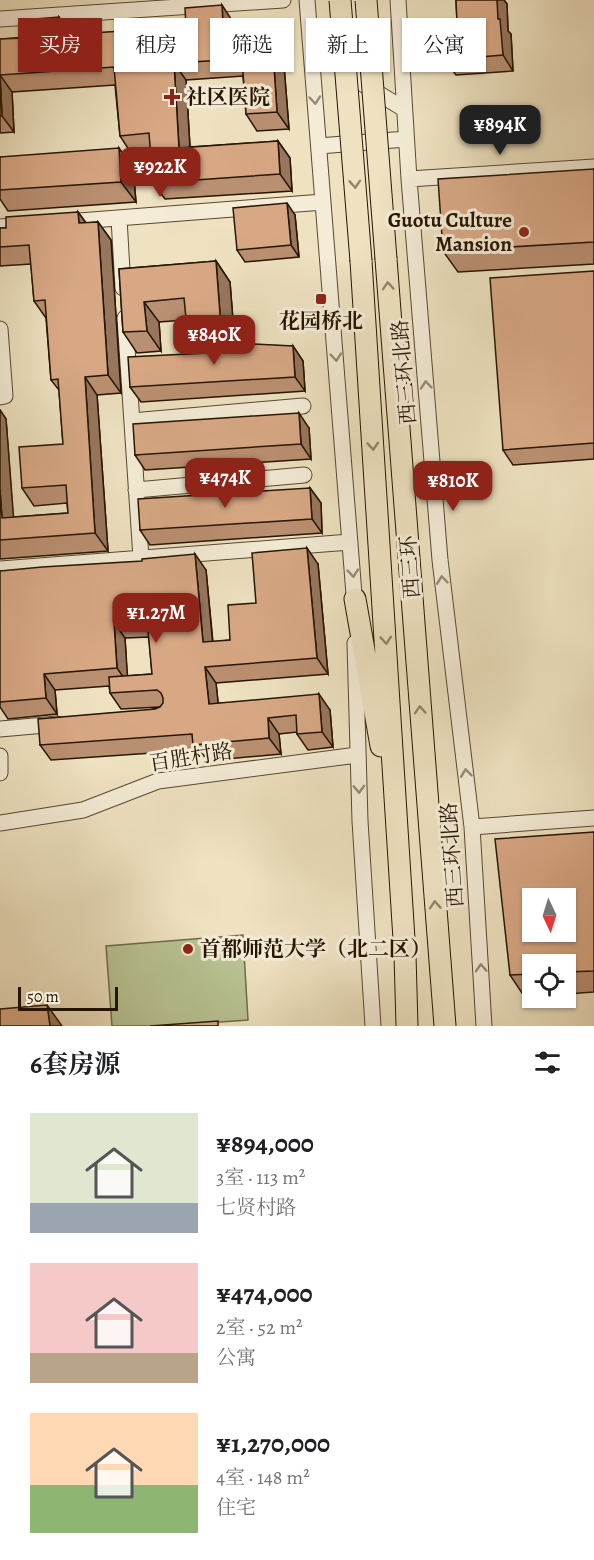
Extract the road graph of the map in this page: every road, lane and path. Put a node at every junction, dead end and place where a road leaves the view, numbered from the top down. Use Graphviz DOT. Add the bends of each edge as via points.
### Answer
graph roads {
  1 [pos="283,0"];
  2 [pos="308,0"];
  3 [pos="340,0"];
  4 [pos="351,0"];
  5 [pos="366,0"];
  6 [pos="398,0"];
  7 [pos="0,20"];
  8 [pos="405,109"];
  9 [pos="406,139"];
  10 [pos="319,146"];
  11 [pos="594,167"];
  12 [pos="409,179"];
  13 [pos="323,202"];
  14 [pos="119,218"];
  15 [pos="0,227"];
  16 [pos="0,329"];
  17 [pos="0,397"];
  18 [pos="303,406"];
  19 [pos="132,422"];
  20 [pos="304,475"];
  21 [pos="136,490"];
  22 [pos="350,542"];
  23 [pos="141,558"];
  24 [pos="0,568"];
  25 [pos="355,599"];
  26 [pos="71,723"];
  27 [pos="0,729"];
  28 [pos="357,755"];
  29 [pos="0,756"];
  30 [pos="0,773"];
  31 [pos="594,818"];
  32 [pos="0,823"];
  33 [pos="472,827"];
  34 [pos="398,842"];
  35 [pos="439,951"];
  36 [pos="405,955"];
  37 [pos="374,1026"];
  38 [pos="407,1026"];
  39 [pos="415,1026"];
  40 [pos="439,1026"];
  41 [pos="445,1026"];
  42 [pos="484,1026"];
  1 -- 7 [label="street"];
  2 -- 10 [label="street, one-way"];
  3 -- 34 [label="highway, 西三环, one-way, bridge" via="361,261"];
  4 -- 8 [label="street" via="358,81"];
  35 -- 5 [label="highway, 西三环, one-way, bridge"];
  6 -- 8 [label="street, 西三环北路"];
  8 -- 9 [label="street, 西三环北路"];
  9 -- 10 [label="street"];
  9 -- 12 [label="street, 西三环北路"];
  10 -- 13 [label="street"];
  11 -- 12 [label="street"];
  33 -- 12 [label="street, 西三环北路, one-way" via="440,560"];
  13 -- 14 [label="street"];
  13 -- 22 [label="street, one-way"];
  14 -- 15 [label="street"];
  14 -- 19 [label="street" via="134,363"];
  16 -- 17 [label="street" via="5,396"];
  18 -- 19 [label="street"];
  19 -- 21 [label="street"];
  20 -- 21 [label="street"];
  21 -- 23 [label="street"];
  22 -- 23 [label="street"];
  22 -- 25 [label="street, one-way"];
  23 -- 24 [label="street"];
  25 -- 28 [label="street"];
  25 -- 34 [label="highway"];
  26 -- 27 [label="street"];
  28 -- 32 [label="street, 百胜村路" via="158,781 83,810"];
  28 -- 37 [label="street, one-way"];
  29 -- 30 [label="street"];
  31 -- 33 [label="street"];
  42 -- 33 [label="street, 西三环北路, one-way"];
  34 -- 36 [label="highway, 西三环"];
  35 -- 40 [label="highway"];
  35 -- 41 [label="highway, 西三环"];
  36 -- 38 [label="highway, 西三环"];
  36 -- 39 [label="highway"];
}
